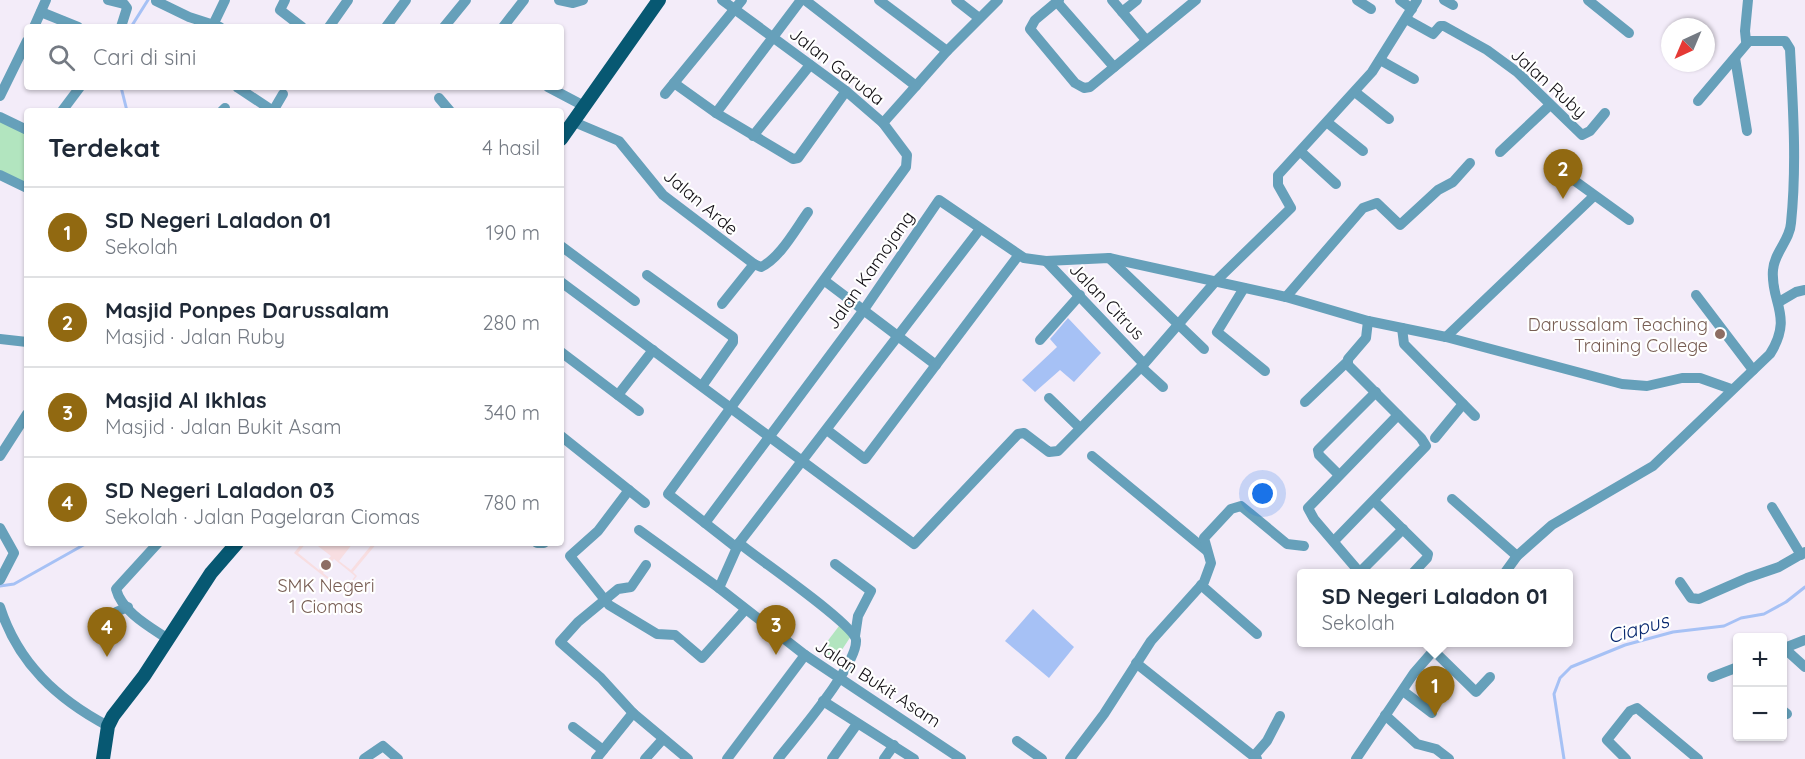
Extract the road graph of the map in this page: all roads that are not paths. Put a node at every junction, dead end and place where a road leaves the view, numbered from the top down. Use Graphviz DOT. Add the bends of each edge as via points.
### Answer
graph roads {
  1 [pos="46,0"];
  2 [pos="108,0"];
  3 [pos="225,0"];
  4 [pos="285,0"];
  5 [pos="348,0"];
  6 [pos="406,0"];
  7 [pos="466,0"];
  8 [pos="524,0"];
  9 [pos="559,0"];
  10 [pos="583,0"];
  11 [pos="659,0"];
  12 [pos="722,0"];
  13 [pos="803,0"];
  14 [pos="879,0"];
  15 [pos="956,0"];
  16 [pos="998,0"];
  17 [pos="1112,0"];
  18 [pos="1137,0"];
  19 [pos="1196,0"];
  20 [pos="1357,0"];
  21 [pos="1400,0"];
  22 [pos="1588,0"];
  23 [pos="1748,0"];
  24 [pos="156,1"];
  25 [pos="1058,1"];
  26 [pos="1414,4"];
  27 [pos="738,5"];
  28 [pos="1371,9"];
  29 [pos="41,12"];
  30 [pos="1122,12"];
  31 [pos="979,18"];
  32 [pos="1406,19"];
  33 [pos="35,24"];
  34 [pos="71,24"];
  35 [pos="122,24"];
  36 [pos="212,24"];
  37 [pos="218,24"];
  38 [pos="298,24"];
  39 [pos="331,24"];
  40 [pos="388,24"];
  41 [pos="446,24"];
  42 [pos="505,24"];
  43 [pos="1629,33"];
  44 [pos="772,37"];
  45 [pos="1146,40"];
  46 [pos="1748,42"];
  47 [pos="24,47"];
  48 [pos="947,51"];
  49 [pos="1735,58"];
  50 [pos="1380,60"];
  51 [pos="810,65"];
  52 [pos="1114,67"];
  53 [pos="1414,79"];
  54 [pos="674,83"];
  55 [pos="916,86"];
  56 [pos="78,90"];
  57 [pos="242,90"];
  58 [pos="554,90"];
  59 [pos="846,91"];
  60 [pos="1355,92"];
  61 [pos="283,94"];
  62 [pos="665,94"];
  63 [pos="0,96"];
  64 [pos="439,98"];
  65 [pos="1698,101"];
  66 [pos="1550,105"];
  67 [pos="584,106"];
  68 [pos="64,108"];
  69 [pos="268,108"];
  70 [pos="275,108"];
  71 [pos="447,108"];
  72 [pos="716,113"];
  73 [pos="1605,113"];
  74 [pos="0,117"];
  75 [pos="1389,119"];
  76 [pos="574,123"];
  77 [pos="883,123"];
  78 [pos="1328,123"];
  79 [pos="24,129"];
  80 [pos="1747,131"];
  81 [pos="564,135"];
  82 [pos="753,136"];
  83 [pos="1363,151"];
  84 [pos="1301,152"];
  85 [pos="1500,152"];
  86 [pos="1470,163"];
  87 [pos="1557,168"];
  88 [pos="0,175"];
  89 [pos="1336,184"];
  90 [pos="24,187"];
  91 [pos="1594,196"];
  92 [pos="808,212"];
  93 [pos="1629,220"];
  94 [pos="980,229"];
  95 [pos="564,248"];
  96 [pos="1018,256"];
  97 [pos="1109,258"];
  98 [pos="1046,261"];
  99 [pos="754,264"];
  100 [pos="647,275"];
  101 [pos="825,281"];
  102 [pos="1215,282"];
  103 [pos="564,284"];
  104 [pos="1244,288"];
  105 [pos="1805,290"];
  106 [pos="1080,295"];
  107 [pos="1696,295"];
  108 [pos="1286,297"];
  109 [pos="635,301"];
  110 [pos="1779,302"];
  111 [pos="722,304"];
  112 [pos="863,311"];
  113 [pos="1368,321"];
  114 [pos="1179,324"];
  115 [pos="1402,328"];
  116 [pos="898,336"];
  117 [pos="1446,337"];
  118 [pos="0,339"];
  119 [pos="1040,340"];
  120 [pos="24,342"];
  121 [pos="653,350"];
  122 [pos="1204,350"];
  123 [pos="564,354"];
  124 [pos="1348,361"];
  125 [pos="936,365"];
  126 [pos="1142,366"];
  127 [pos="1753,370"];
  128 [pos="1265,371"];
  129 [pos="702,386"];
  130 [pos="1163,387"];
  131 [pos="1731,389"];
  132 [pos="1376,392"];
  133 [pos="618,395"];
  134 [pos="1049,398"];
  135 [pos="1305,402"];
  136 [pos="1463,405"];
  137 [pos="732,408"];
  138 [pos="639,411"];
  139 [pos="1398,415"];
  140 [pos="1475,416"];
  141 [pos="24,419"];
  142 [pos="1080,428"];
  143 [pos="826,430"];
  144 [pos="769,435"];
  145 [pos="1435,438"];
  146 [pos="564,441"];
  147 [pos="0,456"];
  148 [pos="1092,456"];
  149 [pos="802,461"];
  150 [pos="1339,475"];
  151 [pos="629,490"];
  152 [pos="1452,499"];
  153 [pos="1374,501"];
  154 [pos="645,503"];
  155 [pos="1772,507"];
  156 [pos="705,523"];
  157 [pos="0,528"];
  158 [pos="1402,529"];
  159 [pos="639,530"];
  160 [pos="1334,541"];
  161 [pos="155,546"];
  162 [pos="234,546"];
  163 [pos="738,546"];
  164 [pos="1304,546"];
  165 [pos="1207,551"];
  166 [pos="1803,554"];
  167 [pos="1517,556"];
  168 [pos="835,564"];
  169 [pos="645,565"];
  170 [pos="1357,569"];
  171 [pos="1364,569"];
  172 [pos="1416,569"];
  173 [pos="1507,569"];
  174 [pos="0,580"];
  175 [pos="1680,582"];
  176 [pos="1201,585"];
  177 [pos="719,589"];
  178 [pos="604,601"];
  179 [pos="0,607"];
  180 [pos="128,607"];
  181 [pos="745,610"];
  182 [pos="103,625"];
  183 [pos="1257,634"];
  184 [pos="855,636"];
  185 [pos="168,639"];
  186 [pos="1805,640"];
  187 [pos="1436,647"];
  188 [pos="1439,647"];
  189 [pos="1787,647"];
  190 [pos="1787,651"];
  191 [pos="805,655"];
  192 [pos="1136,663"];
  193 [pos="1805,667"];
  194 [pos="1733,669"];
  195 [pos="1490,677"];
  196 [pos="1712,677"];
  197 [pos="840,679"];
  198 [pos="1403,691"];
  199 [pos="823,701"];
  200 [pos="633,713"];
  201 [pos="1432,713"];
  202 [pos="1385,715"];
  203 [pos="1280,716"];
  204 [pos="857,724"];
  205 [pos="108,726"];
  206 [pos="573,727"];
  207 [pos="663,739"];
  208 [pos="1017,741"];
  209 [pos="894,745"];
  210 [pos="600,755"];
  211 [pos="1255,758"];
  212 [pos="104,759"];
  213 [pos="364,759"];
  214 [pos="398,759"];
  215 [pos="645,759"];
  216 [pos="688,759"];
  217 [pos="726,759"];
  218 [pos="778,759"];
  219 [pos="832,759"];
  220 [pos="884,759"];
  221 [pos="914,759"];
  222 [pos="961,759"];
  223 [pos="1042,759"];
  224 [pos="1070,759"];
  225 [pos="1356,759"];
  226 [pos="1449,759"];
  227 [pos="1626,759"];
  228 [pos="1698,759"];
  1 -- 29 [label="street"];
  2 -- 35 [label="street" via="126,6"];
  3 -- 37 [label="street"];
  4 -- 38 [label="street" via="280,10"];
  5 -- 39 [label="street"];
  6 -- 40 [label="street"];
  7 -- 41 [label="street"];
  8 -- 42 [label="street"];
  9 -- 10 [label="street"];
  11 -- 67 [label="main road"];
  12 -- 27 [label="street, Jalan Garuda"];
  13 -- 44 [label="street"];
  13 -- 55 [label="street"];
  14 -- 48 [label="street"];
  15 -- 31 [label="street"];
  16 -- 31 [label="street, Jalan Garuda"];
  17 -- 30 [label="street"];
  18 -- 30 [label="street"];
  19 -- 45 [label="street"];
  20 -- 28 [label="street"];
  21 -- 26 [label="street"];
  22 -- 43 [label="street"];
  23 -- 46 [label="street"];
  24 -- 36 [label="street"];
  25 -- 52 [label="street"];
  25 -- 52 [label="street" via="1030,29 1052,57 1084,88"];
  26 -- 32 [label="street"];
  27 -- 44 [label="street, Jalan Garuda"];
  27 -- 54 [label="street"];
  29 -- 33 [label="street"];
  29 -- 34 [label="street"];
  30 -- 45 [label="street"];
  31 -- 48 [label="street, Jalan Garuda"];
  32 -- 50 [label="street"];
  32 -- 66 [label="street, Jalan Ruby" via="1433,34 1444,26 1487,50 1517,72"];
  44 -- 51 [label="street, Jalan Garuda"];
  44 -- 72 [label="street"];
  45 -- 52 [label="street"];
  46 -- 49 [label="street"];
  46 -- 110 [label="street" via="1785,41 1790,49 1794,174 1790,231 1773,270"];
  47 -- 63 [label="street"];
  48 -- 55 [label="street, Jalan Garuda"];
  49 -- 65 [label="street"];
  49 -- 80 [label="street"];
  50 -- 53 [label="street"];
  50 -- 60 [label="street"];
  51 -- 59 [label="street, Jalan Garuda"];
  51 -- 82 [label="street"];
  54 -- 62 [label="street"];
  54 -- 72 [label="street"];
  55 -- 77 [label="street, Jalan Garuda"];
  56 -- 68 [label="street"];
  57 -- 69 [label="street"];
  58 -- 67 [label="street"];
  59 -- 77 [label="street, Jalan Garuda"];
  59 -- 82 [label="street" via="798,158 789,159"];
  60 -- 75 [label="street"];
  60 -- 78 [label="street"];
  61 -- 70 [label="street"];
  64 -- 71 [label="street"];
  66 -- 73 [label="street, Jalan Ruby" via="1582,135"];
  66 -- 85 [label="street"];
  67 -- 76 [label="main road"];
  72 -- 82 [label="street"];
  74 -- 79 [label="street"];
  76 -- 81 [label="main road"];
  76 -- 99 [label="street, Jalan Arde" via="619,141 663,195"];
  77 -- 101 [label="street" via="908,161"];
  78 -- 83 [label="street"];
  78 -- 84 [label="street"];
  84 -- 89 [label="street"];
  84 -- 102 [label="street" via="1278,175 1278,185 1291,208"];
  86 -- 108 [label="street" via="1400,225 1377,203 1369,204"];
  87 -- 91 [label="street"];
  88 -- 90 [label="street"];
  91 -- 93 [label="street"];
  91 -- 117 [label="street"];
  92 -- 99 [label="street" via="765,265"];
  94 -- 96 [label="street, Jalan Kamojang"];
  94 -- 112 [label="street, Jalan Kamojang" via="939,200"];
  94 -- 116 [label="street"];
  95 -- 109 [label="street"];
  96 -- 98 [label="street"];
  96 -- 125 [label="street"];
  97 -- 98 [label="street"];
  97 -- 102 [label="street"];
  97 -- 114 [label="street"];
  98 -- 106 [label="street, Jalan Citrus"];
  99 -- 111 [label="street"];
  100 -- 129 [label="street" via="734,337"];
  101 -- 112 [label="street"];
  101 -- 137 [label="street"];
  102 -- 104 [label="street"];
  102 -- 114 [label="street"];
  103 -- 121 [label="street"];
  104 -- 108 [label="street"];
  104 -- 128 [label="street" via="1216,332"];
  105 -- 110 [label="street"];
  106 -- 119 [label="street"];
  106 -- 126 [label="street, Jalan Citrus"];
  107 -- 127 [label="street"];
  108 -- 113 [label="street"];
  110 -- 127 [label="street" via="1779,338 1770,354"];
  112 -- 116 [label="street"];
  112 -- 144 [label="street, Jalan Kamojang"];
  113 -- 115 [label="street"];
  113 -- 124 [label="street" via="1367,335"];
  114 -- 122 [label="street"];
  114 -- 126 [label="street"];
  115 -- 117 [label="street"];
  115 -- 136 [label="street" via="1404,344"];
  116 -- 125 [label="street"];
  116 -- 143 [label="street"];
  117 -- 131 [label="street" via="1622,384 1647,386 1700,378"];
  118 -- 120 [label="street"];
  121 -- 129 [label="street"];
  121 -- 133 [label="street"];
  123 -- 133 [label="street"];
  124 -- 132 [label="street"];
  124 -- 135 [label="street"];
  125 -- 143 [label="street" via="865,459"];
  126 -- 130 [label="street, Jalan Citrus"];
  126 -- 142 [label="street"];
  127 -- 131 [label="street"];
  129 -- 137 [label="street"];
  131 -- 167 [label="street" via="1653,466 1552,525"];
  132 -- 139 [label="street"];
  132 -- 150 [label="street" via="1318,450"];
  133 -- 138 [label="street"];
  134 -- 142 [label="street"];
  136 -- 140 [label="street"];
  136 -- 145 [label="street"];
  137 -- 144 [label="street"];
  137 -- 156 [label="street" via="668,494"];
  139 -- 150 [label="street"];
  139 -- 153 [label="street" via="1426,446"];
  141 -- 147 [label="street"];
  142 -- 149 [label="street" via="1052,453 1024,433 1018,434 914,544"];
  143 -- 149 [label="street"];
  144 -- 149 [label="street"];
  144 -- 156 [label="street, Jalan Kamojang"];
  146 -- 151 [label="street"];
  148 -- 165 [label="street"];
  149 -- 163 [label="street"];
  150 -- 160 [label="street" via="1308,508"];
  151 -- 154 [label="street"];
  151 -- 178 [label="street" via="598,531 570,556"];
  152 -- 167 [label="street"];
  153 -- 158 [label="street"];
  153 -- 160 [label="street"];
  155 -- 166 [label="street"];
  156 -- 163 [label="street"];
  157 -- 174 [label="street" via="14,553"];
  158 -- 171 [label="street"];
  158 -- 172 [label="street" via="1428,554"];
  159 -- 177 [label="street, Jalan Bukit Asam"];
  160 -- 170 [label="street"];
  161 -- 180 [label="street" via="117,587"];
  162 -- 185 [label="main road" via="211,573"];
  163 -- 177 [label="street"];
  163 -- 184 [label="street" via="834,615"];
  164 -- 165 [label="street" via="1287,544 1251,512 1237,505 1206,535"];
  165 -- 176 [label="street" via="1210,566"];
  166 -- 175 [label="street" via="1699,599 1691,597"];
  167 -- 173 [label="street"];
  168 -- 184 [label="street" via="871,591 858,616"];
  169 -- 178 [label="street" via="632,587 618,589"];
  176 -- 183 [label="street"];
  176 -- 192 [label="street"];
  177 -- 181 [label="street, Jalan Bukit Asam"];
  178 -- 181 [label="street" via="657,634 675,635 702,658"];
  178 -- 200 [label="street" via="560,642"];
  179 -- 205 [label="street" via="15,646 46,683"];
  180 -- 182 [label="street"];
  180 -- 185 [label="street"];
  181 -- 191 [label="street, Jalan Bukit Asam"];
  184 -- 197 [label="street" via="855,651"];
  185 -- 205 [label="main road"];
  186 -- 189 [label="street"];
  187 -- 198 [label="street"];
  188 -- 195 [label="street" via="1476,692"];
  190 -- 193 [label="street"];
  191 -- 197 [label="street, Jalan Bukit Asam"];
  191 -- 217 [label="street"];
  192 -- 211 [label="street"];
  192 -- 224 [label="street"];
  194 -- 196 [label="street"];
  197 -- 199 [label="street"];
  197 -- 222 [label="street, Jalan Bukit Asam"];
  198 -- 201 [label="street"];
  198 -- 202 [label="street"];
  199 -- 204 [label="street"];
  199 -- 218 [label="street"];
  200 -- 207 [label="street"];
  200 -- 210 [label="street"];
  202 -- 225 [label="street"];
  202 -- 226 [label="street" via="1417,744 1436,749"];
  203 -- 211 [label="street"];
  204 -- 209 [label="street"];
  204 -- 219 [label="street"];
  205 -- 212 [label="main road"];
  206 -- 210 [label="street"];
  207 -- 215 [label="street"];
  207 -- 216 [label="street"];
  208 -- 223 [label="street"];
  209 -- 220 [label="street"];
  209 -- 221 [label="street"];
  213 -- 214 [label="street" via="383,746"];
  227 -- 228 [label="street" via="1607,740 1630,711 1637,708"];
}
